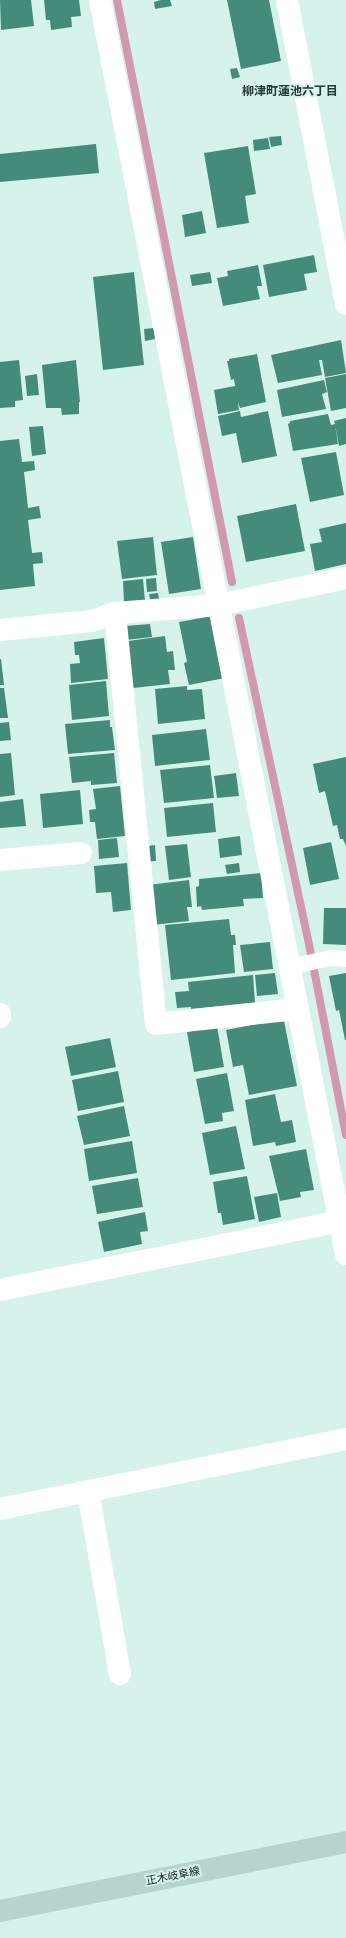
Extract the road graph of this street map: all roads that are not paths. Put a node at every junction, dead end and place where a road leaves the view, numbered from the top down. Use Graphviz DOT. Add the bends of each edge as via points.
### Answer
graph roads {
  1 [pos="100,0"];
  2 [pos="287,0"];
  3 [pos="346,304"];
  4 [pos="346,578"];
  5 [pos="219,605"];
  6 [pos="115,613"];
  7 [pos="0,630"];
  8 [pos="81,854"];
  9 [pos="0,860"];
  10 [pos="346,959"];
  11 [pos="289,967"];
  12 [pos="297,1010"];
  13 [pos="343,1221"];
  14 [pos="346,1254"];
  15 [pos="0,1290"];
  16 [pos="346,1439"];
  17 [pos="88,1491"];
  18 [pos="0,1508"];
  19 [pos="120,1674"];
  20 [pos="346,1842"];
  21 [pos="0,1911"];
  1 -- 5 [label="street"];
  2 -- 3 [label="street"];
  4 -- 5 [label="street"];
  5 -- 6 [label="street"];
  5 -- 11 [label="street"];
  6 -- 7 [label="street" via="92,621"];
  6 -- 12 [label="street" via="156,1024"];
  8 -- 9 [label="street"];
  10 -- 11 [label="lane" via="330,958"];
  11 -- 12 [label="street"];
  12 -- 13 [label="street"];
  13 -- 14 [label="street"];
  13 -- 15 [label="street"];
  16 -- 17 [label="street"];
  17 -- 18 [label="street"];
  17 -- 19 [label="street"];
  20 -- 21 [label="main road, 正木岐阜線"];
}
